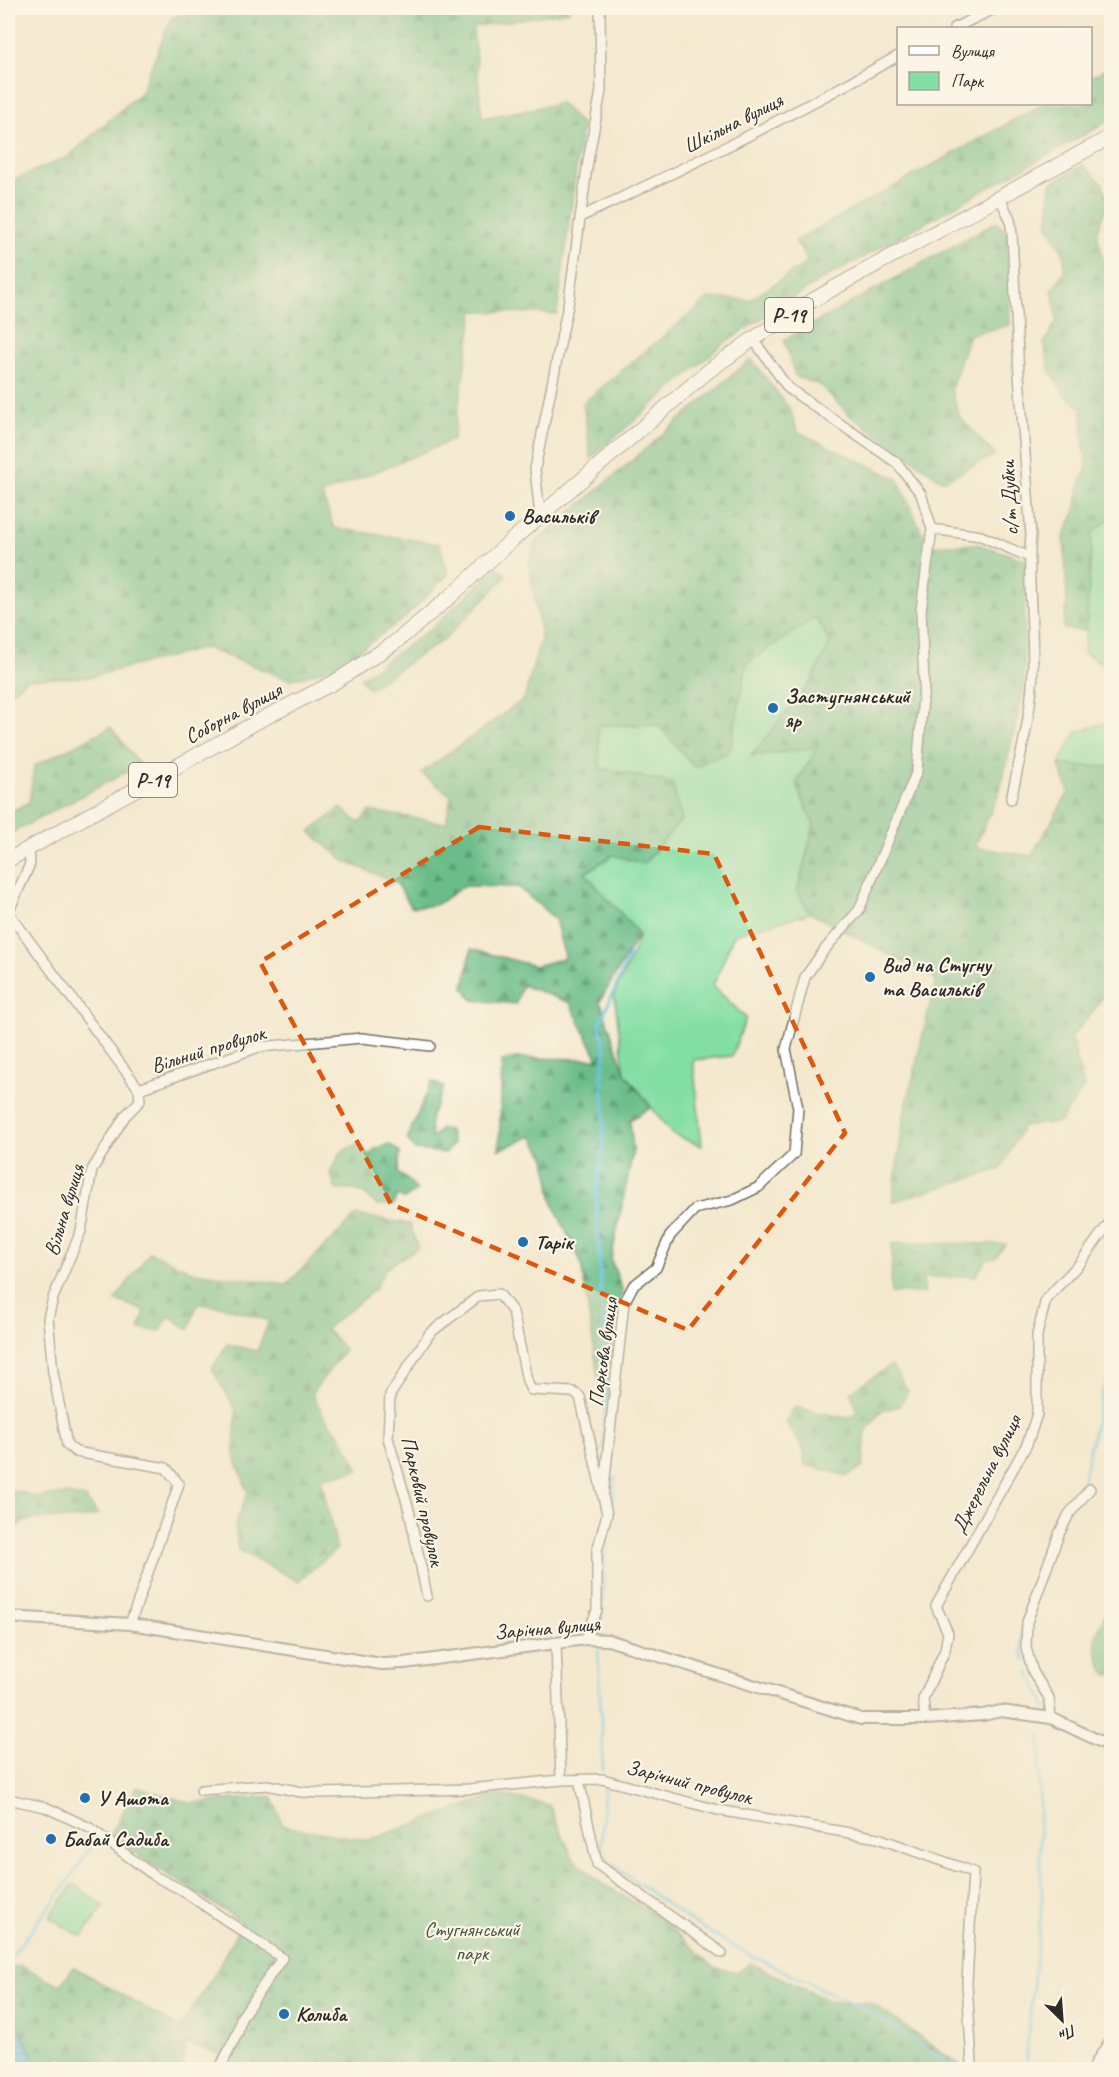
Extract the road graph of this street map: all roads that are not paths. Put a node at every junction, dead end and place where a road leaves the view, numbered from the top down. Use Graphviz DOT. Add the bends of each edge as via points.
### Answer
graph roads {
  1 [pos="600,8"];
  2 [pos="996,8"];
  3 [pos="956,27"];
  4 [pos="897,57"];
  5 [pos="1112,136"];
  6 [pos="999,196"];
  7 [pos="580,217"];
  8 [pos="753,339"];
  9 [pos="540,516"];
  10 [pos="932,529"];
  11 [pos="1029,557"];
  12 [pos="1011,799"];
  13 [pos="29,850"];
  14 [pos="8,860"];
  15 [pos="8,913"];
  16 [pos="430,1046"];
  17 [pos="139,1089"];
  18 [pos="1112,1219"];
  19 [pos="1090,1490"];
  20 [pos="603,1496"];
  21 [pos="427,1596"];
  22 [pos="8,1617"];
  23 [pos="130,1624"];
  24 [pos="586,1639"];
  25 [pos="556,1645"];
  26 [pos="1051,1718"];
  27 [pos="925,1719"];
  28 [pos="1112,1747"];
  29 [pos="579,1779"];
  30 [pos="561,1780"];
  31 [pos="201,1791"];
  32 [pos="8,1799"];
  33 [pos="722,1953"];
  34 [pos="1112,2037"];
  35 [pos="972,2063"];
  36 [pos="219,2070"];
  37 [pos="1094,2070"];
  1 -- 7 [label="street" via="601,91"];
  2 -- 3 [label="street"];
  4 -- 7 [label="street, Шкільна вулиця" via="801,110"];
  5 -- 6 [label="main road, Р-19"];
  6 -- 8 [label="main road, Р-19" via="806,304"];
  6 -- 11 [label="street, с/т Дубки" via="1012,234 1031,535"];
  7 -- 9 [label="street" via="569,300 534,469"];
  8 -- 9 [label="main road, Р-19" via="707,372"];
  8 -- 10 [label="street" via="788,388 897,463 921,494"];
  9 -- 13 [label="main road, Соборна вулиця / Р-19" via="393,644 333,683"];
  10 -- 11 [label="street" via="981,536"];
  10 -- 20 [label="street, Паркова вулиця" via="921,610 923,696 917,771 859,910 805,977 786,1048 798,1108 794,1154 759,1187 732,1200 695,1209 670,1236 656,1268 633,1286 624,1303"];
  11 -- 12 [label="street, с/т Дубки" via="1032,686"];
  13 -- 14 [label="main road, Соборна вулиця / Р-19"];
  13 -- 15 [label="street" via="30,864"];
  15 -- 17 [label="street"];
  16 -- 17 [label="street, Вільний провулок" via="362,1038 259,1047"];
  17 -- 23 [label="street, Вільна вулиця" via="140,1101 125,1116 92,1170 81,1231 48,1318 53,1372 67,1445 76,1452 166,1468 179,1484"];
  18 -- 27 [label="street, Джерельна вулиця" via="1080,1263 1046,1299 1037,1335 1037,1414 1026,1444 936,1606 948,1634 923,1699"];
  19 -- 26 [label="street" via="1069,1514 1059,1534 1027,1622 1026,1647 1033,1672 1049,1698"];
  20 -- 21 [label="street, Парковий провулок" via="580,1397 573,1392 531,1390 513,1311 499,1294 478,1296 430,1334 390,1395 388,1438 409,1510"];
  20 -- 24 [label="street, Парковий провулок" via="607,1514 597,1551 597,1610"];
  22 -- 23 [label="street, Зарічна вулиця"];
  23 -- 25 [label="street, Зарічна вулиця" via="382,1664"];
  24 -- 25 [label="street, Зарічна вулиця"];
  24 -- 27 [label="street, Зарічна вулиця" via="608,1640 861,1719"];
  25 -- 30 [label="street"];
  26 -- 27 [label="street, Зарічна вулиця" via="1002,1711"];
  26 -- 28 [label="street, Зарічна вулиця"];
  29 -- 30 [label="street, Зарічний провулок"];
  29 -- 33 [label="street" via="597,1864"];
  29 -- 35 [label="street, Зарічний провулок" via="602,1779 718,1810 878,1838 973,1872 967,1983"];
  30 -- 31 [label="street, Зарічний провулок" via="469,1789 322,1794 267,1785"];
  32 -- 36 [label="street" via="45,1807 90,1828 156,1877 282,1958 241,2018"];
  34 -- 37 [label="street"];
}
